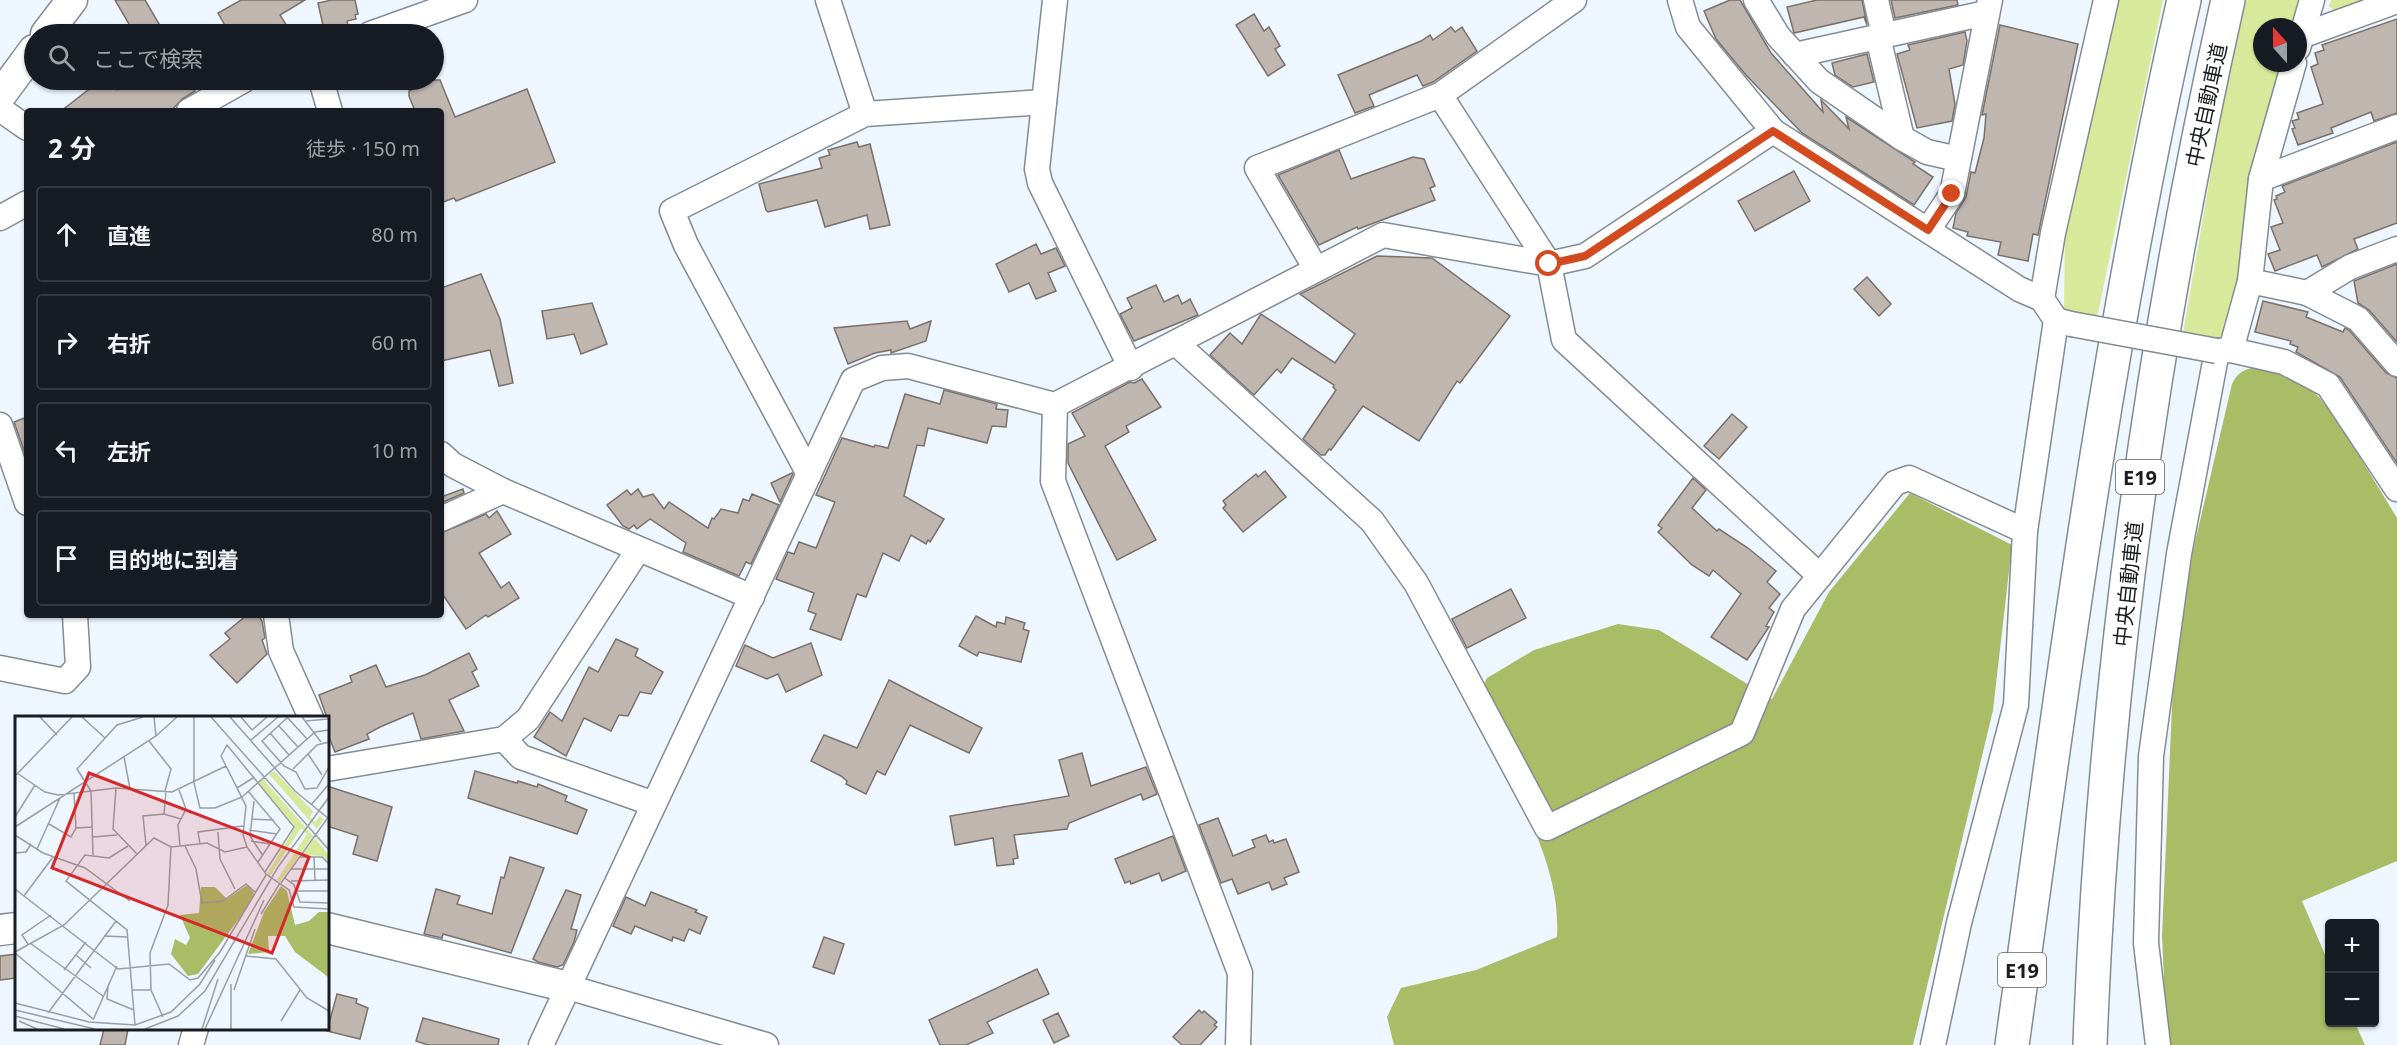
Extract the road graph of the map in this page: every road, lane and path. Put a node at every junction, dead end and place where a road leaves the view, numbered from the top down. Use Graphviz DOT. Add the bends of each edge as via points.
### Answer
graph roads {
  1 [pos="72,0"];
  2 [pos="828,0"];
  3 [pos="1055,0"];
  4 [pos="1574,0"];
  5 [pos="1680,0"];
  6 [pos="1756,0"];
  7 [pos="1876,0"];
  8 [pos="2106,0"];
  9 [pos="2184,0"];
  10 [pos="2228,0"];
  11 [pos="2312,0"];
  12 [pos="2397,1"];
  13 [pos="454,2"];
  14 [pos="1988,7"];
  15 [pos="2307,18"];
  16 [pos="54,24"];
  17 [pos="396,24"];
  18 [pos="1881,36"];
  19 [pos="2307,39"];
  20 [pos="1794,55"];
  21 [pos="24,64"];
  22 [pos="2291,72"];
  23 [pos="226,90"];
  24 [pos="324,90"];
  25 [pos="1440,95"];
  26 [pos="0,96"];
  27 [pos="1044,102"];
  28 [pos="194,108"];
  29 [pos="329,108"];
  30 [pos="0,109"];
  31 [pos="865,114"];
  32 [pos="24,126"];
  33 [pos="2397,128"];
  34 [pos="1773,131"];
  35 [pos="1902,138"];
  36 [pos="1958,159"];
  37 [pos="2261,179"];
  38 [pos="24,204"];
  39 [pos="0,218"];
  40 [pos="1928,230"];
  41 [pos="2397,249"];
  42 [pos="1549,264"];
  43 [pos="1316,269"];
  44 [pos="2250,282"];
  45 [pos="2307,294"];
  46 [pos="2042,299"];
  47 [pos="2064,322"];
  48 [pos="1177,344"];
  49 [pos="2224,350"];
  50 [pos="2397,364"];
  51 [pos="1131,368"];
  52 [pos="1055,405"];
  53 [pos="0,425"];
  54 [pos="444,457"];
  55 [pos="809,474"];
  56 [pos="2397,489"];
  57 [pos="503,490"];
  58 [pos="24,494"];
  59 [pos="444,518"];
  60 [pos="2025,531"];
  61 [pos="638,550"];
  62 [pos="1820,576"];
  63 [pos="752,597"];
  64 [pos="75,618"];
  65 [pos="276,618"];
  66 [pos="0,668"];
  67 [pos="309,716"];
  68 [pos="504,739"];
  69 [pos="329,764"];
  70 [pos="654,804"];
  71 [pos="2033,895"];
  72 [pos="15,928"];
  73 [pos="328,928"];
  74 [pos="0,930"];
  75 [pos="2093,960"];
  76 [pos="568,987"];
  77 [pos="195,1030"];
  78 [pos="191,1045"];
  79 [pos="542,1045"];
  80 [pos="766,1045"];
  81 [pos="1238,1045"];
  82 [pos="1932,1045"];
  83 [pos="2012,1045"];
  84 [pos="2025,1045"];
  85 [pos="2090,1045"];
  86 [pos="2096,1045"];
  87 [pos="2158,1045"];
  1 -- 16 [label="street"];
  2 -- 31 [label="street"];
  3 -- 27 [label="street"];
  4 -- 25 [label="street"];
  5 -- 34 [label="street" via="1688,27"];
  6 -- 20 [label="street"];
  7 -- 18 [label="street"];
  8 -- 46 [label="street" via="2053,233"];
  9 -- 71 [label="highway, 中央自動車道 / E19" via="2140,208 2098,447"];
  10 -- 75 [label="highway, 中央自動車道 / E19" via="2183,215 2142,458 2103,816"];
  11 -- 15 [label="street"];
  12 -- 19 [label="street"];
  13 -- 17 [label="street"];
  14 -- 18 [label="street"];
  14 -- 36 [label="street"];
  18 -- 20 [label="street"];
  18 -- 35 [label="street"];
  20 -- 35 [label="street" via="1819,81"];
  21 -- 26 [label="street"];
  22 -- 37 [label="street"];
  23 -- 28 [label="street"];
  24 -- 29 [label="street"];
  25 -- 42 [label="street"];
  25 -- 43 [label="street" via="1257,168"];
  27 -- 31 [label="street"];
  27 -- 51 [label="street" via="1037,169 1040,183"];
  30 -- 32 [label="street"];
  31 -- 55 [label="street" via="672,211 686,245"];
  33 -- 37 [label="street"];
  34 -- 40 [label="street"];
  34 -- 42 [label="street" via="1585,256"];
  35 -- 36 [label="street" via="1927,152"];
  36 -- 40 [label="street" via="1952,194"];
  37 -- 44 [label="street"];
  38 -- 39 [label="street"];
  40 -- 46 [label="street" via="2019,289"];
  41 -- 45 [label="street" via="2350,267"];
  42 -- 43 [label="street" via="1383,235"];
  42 -- 62 [label="street" via="1564,340"];
  43 -- 48 [label="street"];
  44 -- 45 [label="street"];
  44 -- 49 [label="street"];
  45 -- 50 [label="street" via="2358,319"];
  46 -- 47 [label="street"];
  47 -- 49 [label="street, bridge"];
  47 -- 60 [label="street"];
  48 -- 51 [label="street"];
  48 -- 62 [label="street" via="1372,520 1416,583 1547,828 1742,734 1793,609"];
  49 -- 56 [label="street" via="2284,362 2328,385"];
  49 -- 87 [label="street" via="2179,554 2151,756 2146,943"];
  51 -- 52 [label="street"];
  52 -- 55 [label="street" via="908,366 882,368 853,380"];
  52 -- 81 [label="street" via="1053,481 1240,973"];
  53 -- 58 [label="street"];
  54 -- 57 [label="street"];
  55 -- 63 [label="street"];
  57 -- 59 [label="street"];
  57 -- 61 [label="street"];
  60 -- 62 [label="street" via="1909,478 1895,483"];
  60 -- 82 [label="street" via="2016,705 1959,923"];
  61 -- 63 [label="street"];
  61 -- 68 [label="street" via="528,719"];
  63 -- 70 [label="street"];
  64 -- 66 [label="street" via="78,667 65,681"];
  65 -- 67 [label="street" via="281,651"];
  68 -- 69 [label="street"];
  68 -- 70 [label="street" via="521,757"];
  70 -- 76 [label="street"];
  71 -- 83 [label="highway, E19"];
  71 -- 84 [label="highway, E19"];
  72 -- 74 [label="street"];
  73 -- 76 [label="street"];
  75 -- 85 [label="highway"];
  75 -- 86 [label="highway"];
  76 -- 79 [label="street"];
  76 -- 80 [label="street"];
  77 -- 78 [label="street"];
}
